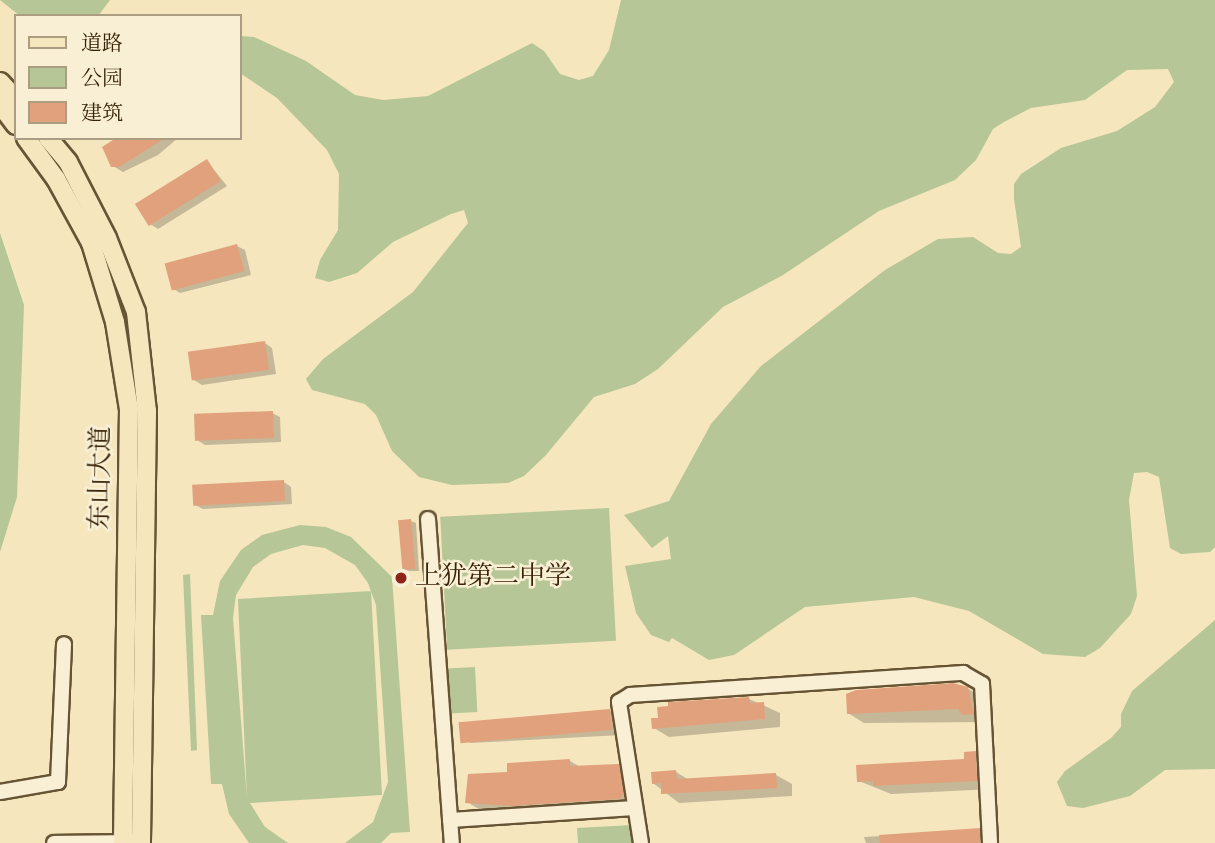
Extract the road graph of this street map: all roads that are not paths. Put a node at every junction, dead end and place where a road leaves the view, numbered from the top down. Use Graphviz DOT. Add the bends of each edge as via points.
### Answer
graph roads {
  1 [pos="0,82"];
  2 [pos="14,97"];
  3 [pos="0,104"];
  4 [pos="14,122"];
  5 [pos="27,140"];
  6 [pos="50,140"];
  7 [pos="428,519"];
  8 [pos="64,644"];
  9 [pos="0,792"];
  10 [pos="635,808"];
  11 [pos="450,820"];
  12 [pos="54,843"];
  13 [pos="132,843"];
  14 [pos="452,843"];
  15 [pos="640,843"];
  16 [pos="990,843"];
  1 -- 2 [label="main road"];
  3 -- 4 [label="main road"];
  5 -- 13 [label="main road, 东山大道" via="56,179 91,243 115,322 129,409"];
  6 -- 13 [label="main road, 东山大道" via="68,162 107,238 136,312 148,411"];
  7 -- 11 [label="street"];
  8 -- 9 [label="street" via="58,782"];
  10 -- 11 [label="street"];
  10 -- 15 [label="street"];
  10 -- 16 [label="street" via="619,702 630,695 963,673 982,684"];
  11 -- 14 [label="street"];
  12 -- 13 [label="street"];
}
